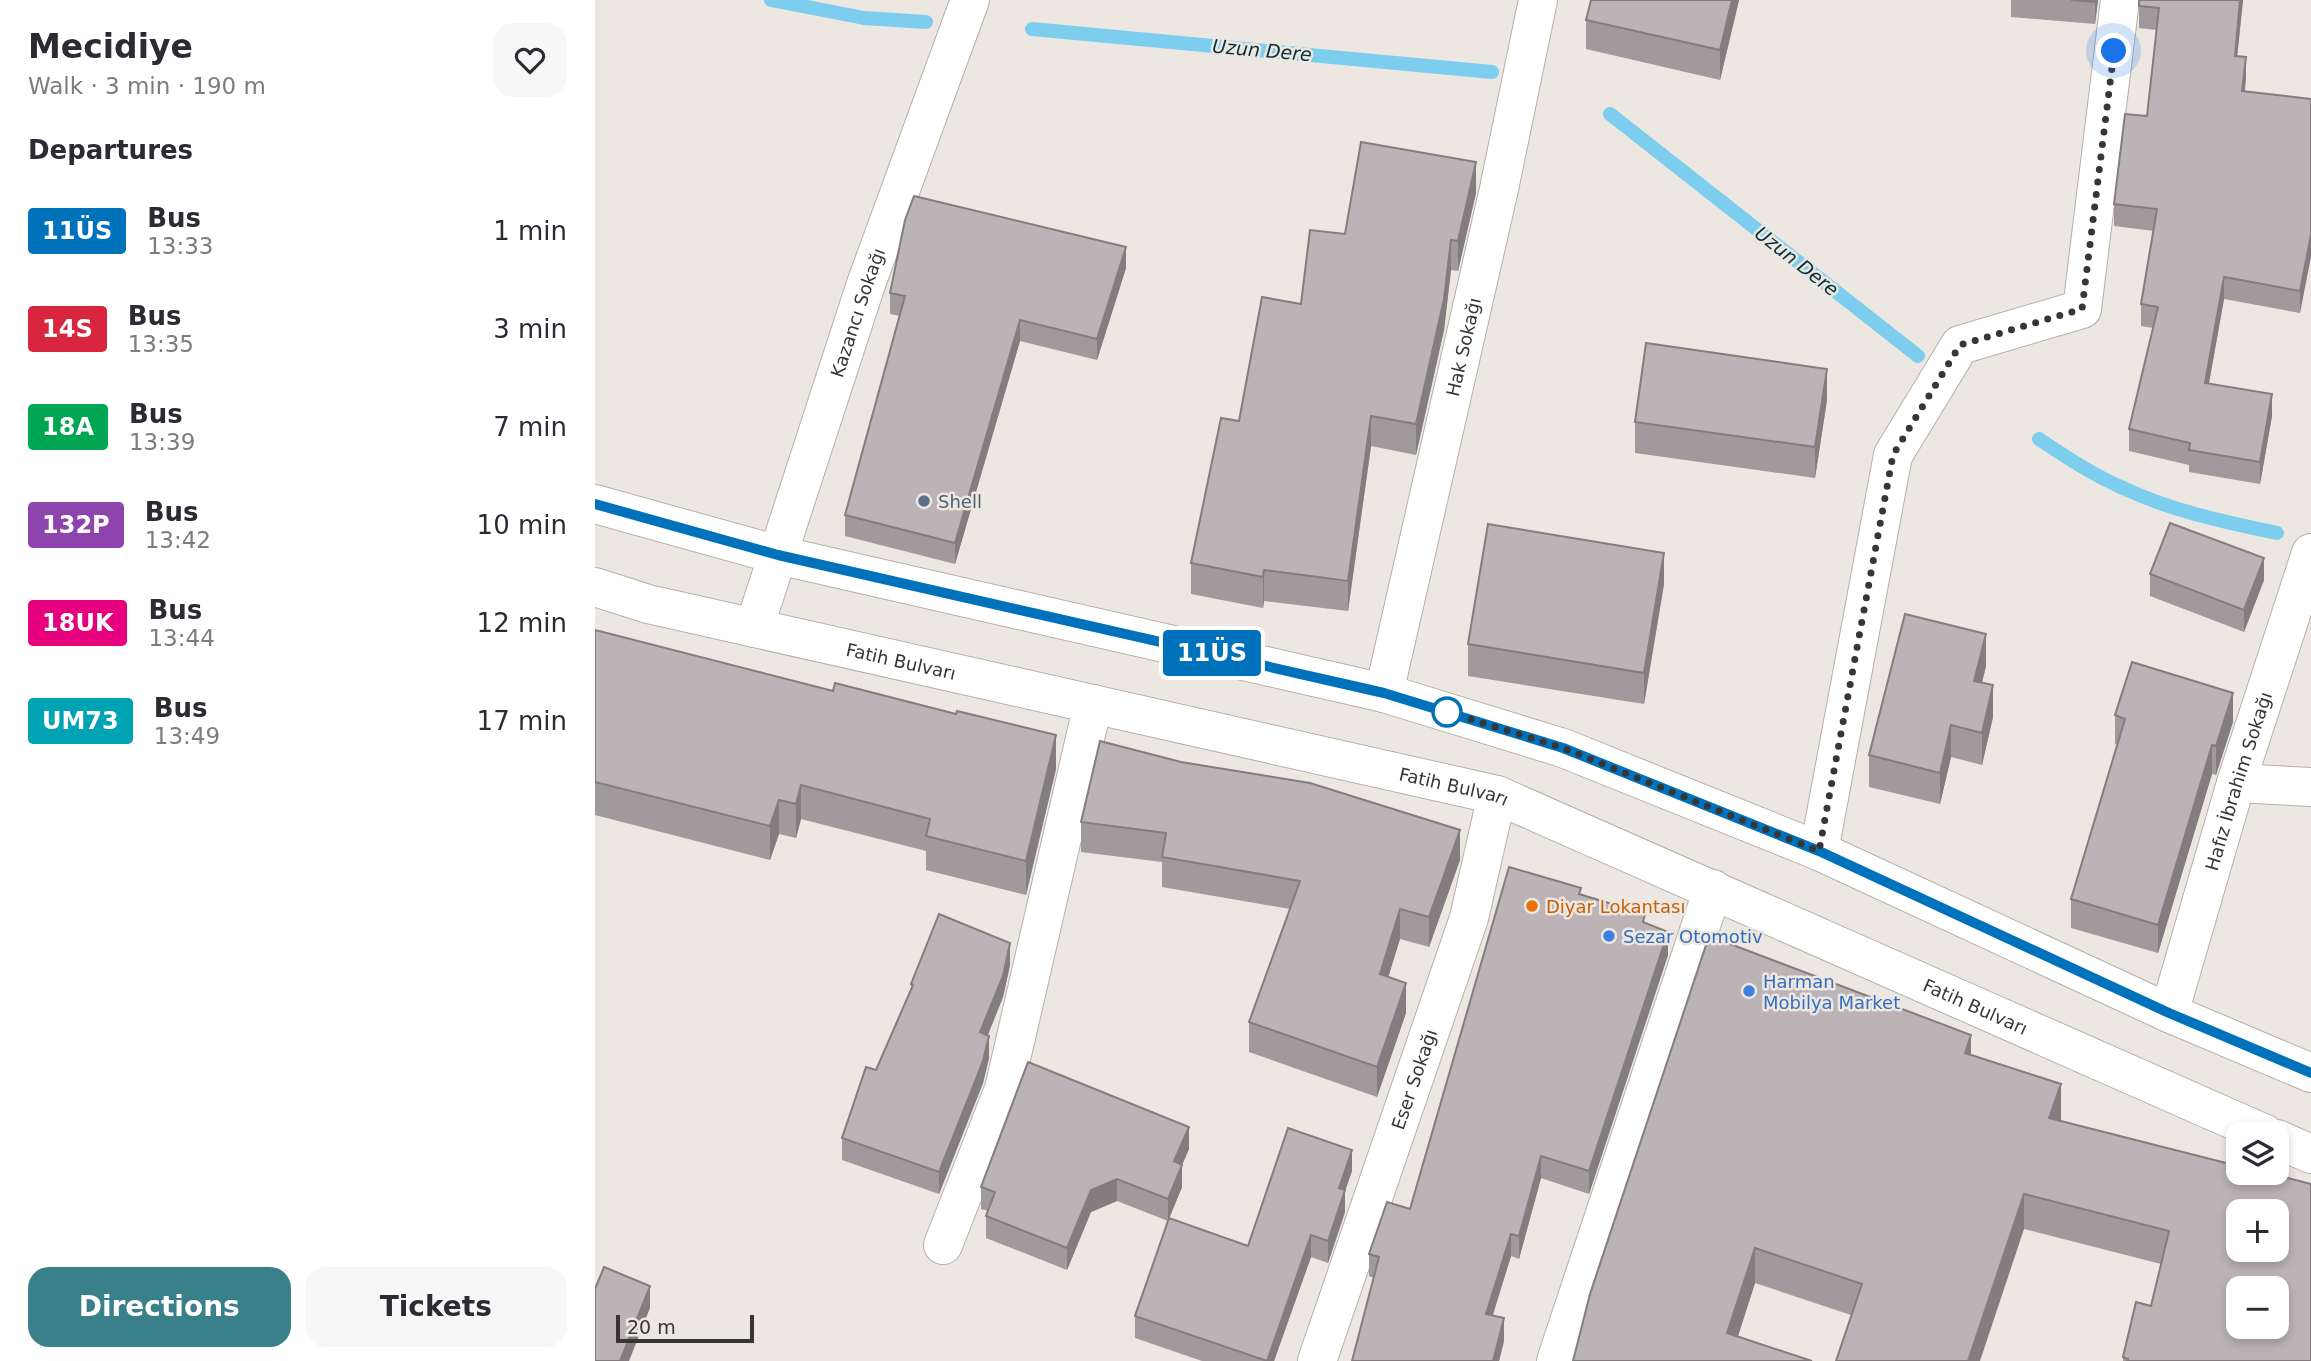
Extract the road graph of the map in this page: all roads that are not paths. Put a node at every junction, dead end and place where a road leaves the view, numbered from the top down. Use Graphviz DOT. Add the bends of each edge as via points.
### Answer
graph roads {
  1 [pos="970,0"];
  2 [pos="1538,0"];
  3 [pos="2120,0"];
  4 [pos="595,504"];
  5 [pos="2311,553"];
  6 [pos="778,555"];
  7 [pos="595,587"];
  8 [pos="754,628"];
  9 [pos="1384,693"];
  10 [pos="1093,704"];
  11 [pos="2236,783"];
  12 [pos="2311,787"];
  13 [pos="1497,795"];
  14 [pos="1819,851"];
  15 [pos="1713,889"];
  16 [pos="2169,1013"];
  17 [pos="2311,1073"];
  18 [pos="2238,1122"];
  19 [pos="2289,1144"];
  20 [pos="2311,1154"];
  21 [pos="943,1245"];
  22 [pos="1317,1361"];
  23 [pos="1556,1361"];
  1 -- 6 [label="street, Kazancı Sokağı" via="866,284"];
  2 -- 9 [label="street, Hak Sokağı"];
  3 -- 14 [label="street" via="2082,309 1960,345 1893,455"];
  4 -- 6 [label="street"];
  5 -- 11 [label="street, Hafız İbrahim Sokağı"];
  6 -- 8 [label="street, Kazancı Sokağı"];
  6 -- 9 [label="street"];
  7 -- 8 [label="street, Fatih Bulvarı"];
  8 -- 10 [label="street, Fatih Bulvarı"];
  9 -- 14 [label="street" via="1563,748"];
  10 -- 13 [label="street, Fatih Bulvarı"];
  10 -- 21 [label="street" via="1004,1089"];
  11 -- 12 [label="street"];
  11 -- 16 [label="street, Hafız İbrahim Sokağı"];
  13 -- 15 [label="street, Fatih Bulvarı"];
  13 -- 22 [label="street, Eser Sokağı" via="1469,918"];
  14 -- 16 [label="street"];
  15 -- 18 [label="street, Fatih Bulvarı"];
  15 -- 23 [label="street"];
  16 -- 17 [label="street"];
  19 -- 20 [label="street"];
}
